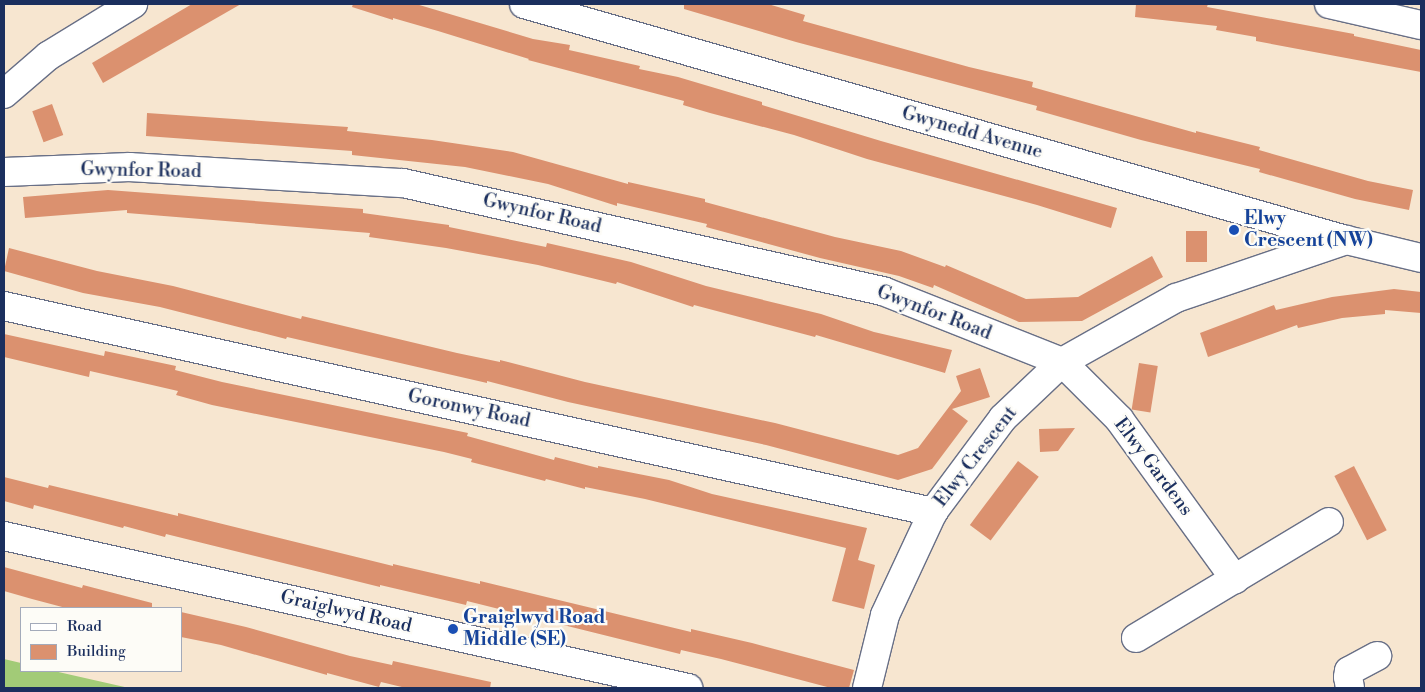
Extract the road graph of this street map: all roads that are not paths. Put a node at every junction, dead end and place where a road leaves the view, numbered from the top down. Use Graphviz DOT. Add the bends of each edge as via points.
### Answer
graph roads {
  1 [pos="133,4"];
  2 [pos="524,4"];
  3 [pos="1329,4"];
  4 [pos="1421,25"];
  5 [pos="4,94"];
  6 [pos="4,172"];
  7 [pos="1346,240"];
  8 [pos="1421,258"];
  9 [pos="4,306"];
  10 [pos="1062,362"];
  11 [pos="933,512"];
  12 [pos="1328,522"];
  13 [pos="4,536"];
  14 [pos="1235,579"];
  15 [pos="1136,638"];
  16 [pos="1377,656"];
  17 [pos="688,688"];
  18 [pos="867,688"];
  19 [pos="1350,688"];
  1 -- 5 [label="street" via="48,56"];
  2 -- 7 [label="street, Gwynedd Avenue"];
  3 -- 4 [label="street"];
  6 -- 10 [label="street, Gwynfor Road" via="130,167 403,183 885,292"];
  7 -- 8 [label="street, Gwynedd Avenue"];
  7 -- 10 [label="street, Elwy Crescent" via="1176,298"];
  9 -- 11 [label="street, Goronwy Road"];
  10 -- 11 [label="street, Elwy Crescent" via="1003,418"];
  10 -- 14 [label="street, Elwy Gardens" via="1119,419"];
  11 -- 18 [label="street, Elwy Crescent" via="885,615"];
  12 -- 14 [label="street"];
  13 -- 17 [label="street, Graiglwyd Road"];
  14 -- 15 [label="street"];
  16 -- 19 [label="street" via="1349,671"];
}
